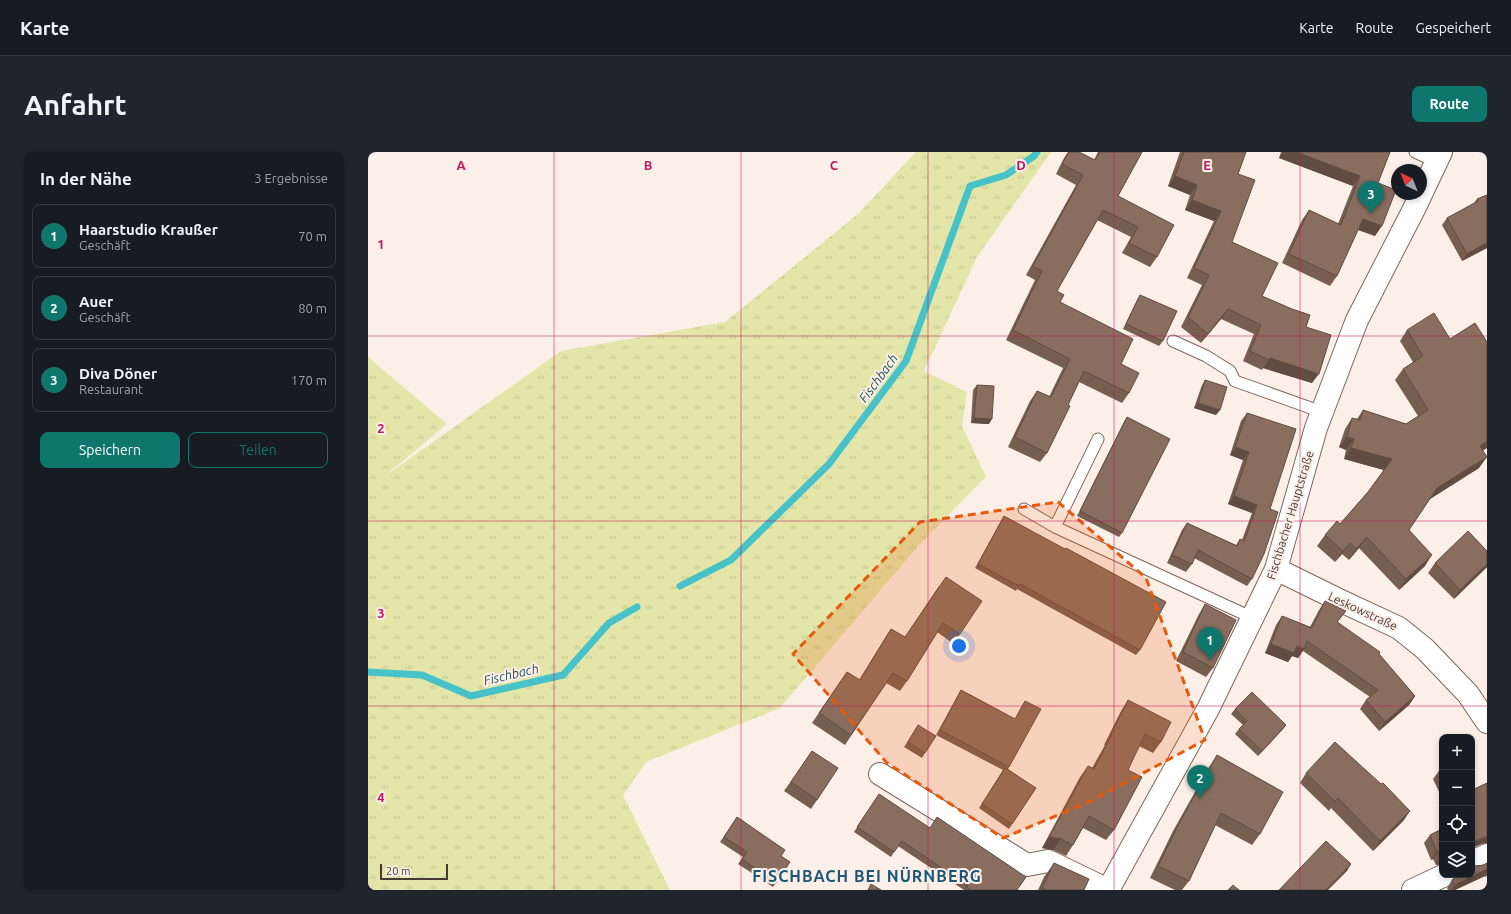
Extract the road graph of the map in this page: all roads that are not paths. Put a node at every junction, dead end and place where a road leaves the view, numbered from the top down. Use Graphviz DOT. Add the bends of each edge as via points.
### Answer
graph roads {
  1 [pos="1415,152"];
  2 [pos="1439,157"];
  3 [pos="1173,341"];
  4 [pos="1322,412"];
  5 [pos="1098,438"];
  6 [pos="1024,508"];
  7 [pos="1055,527"];
  8 [pos="1276,569"];
  9 [pos="1253,618"];
  10 [pos="1487,722"];
  11 [pos="880,774"];
  12 [pos="1487,855"];
  13 [pos="1475,861"];
  14 [pos="1439,878"];
  15 [pos="1108,890"];
  16 [pos="1413,890"];
  1 -- 2 [label="lane"];
  2 -- 4 [label="main road, Fischbacher Hauptstraße" via="1357,320"];
  3 -- 4 [label="lane" via="1206,356 1230,371 1235,381"];
  4 -- 8 [label="main road, Fischbacher Hauptstraße"];
  5 -- 7 [label="lane"];
  6 -- 7 [label="lane"];
  7 -- 9 [label="lane"];
  8 -- 9 [label="main road, Fischbacher Hauptstraße"];
  8 -- 10 [label="main road, Leskowstraße" via="1399,628 1425,649 1468,694"];
  9 -- 15 [label="main road, Fischbacher Hauptstraße" via="1208,709"];
  11 -- 15 [label="main road" via="1027,865 1048,861"];
  12 -- 13 [label="main road"];
  14 -- 16 [label="main road"];
}
